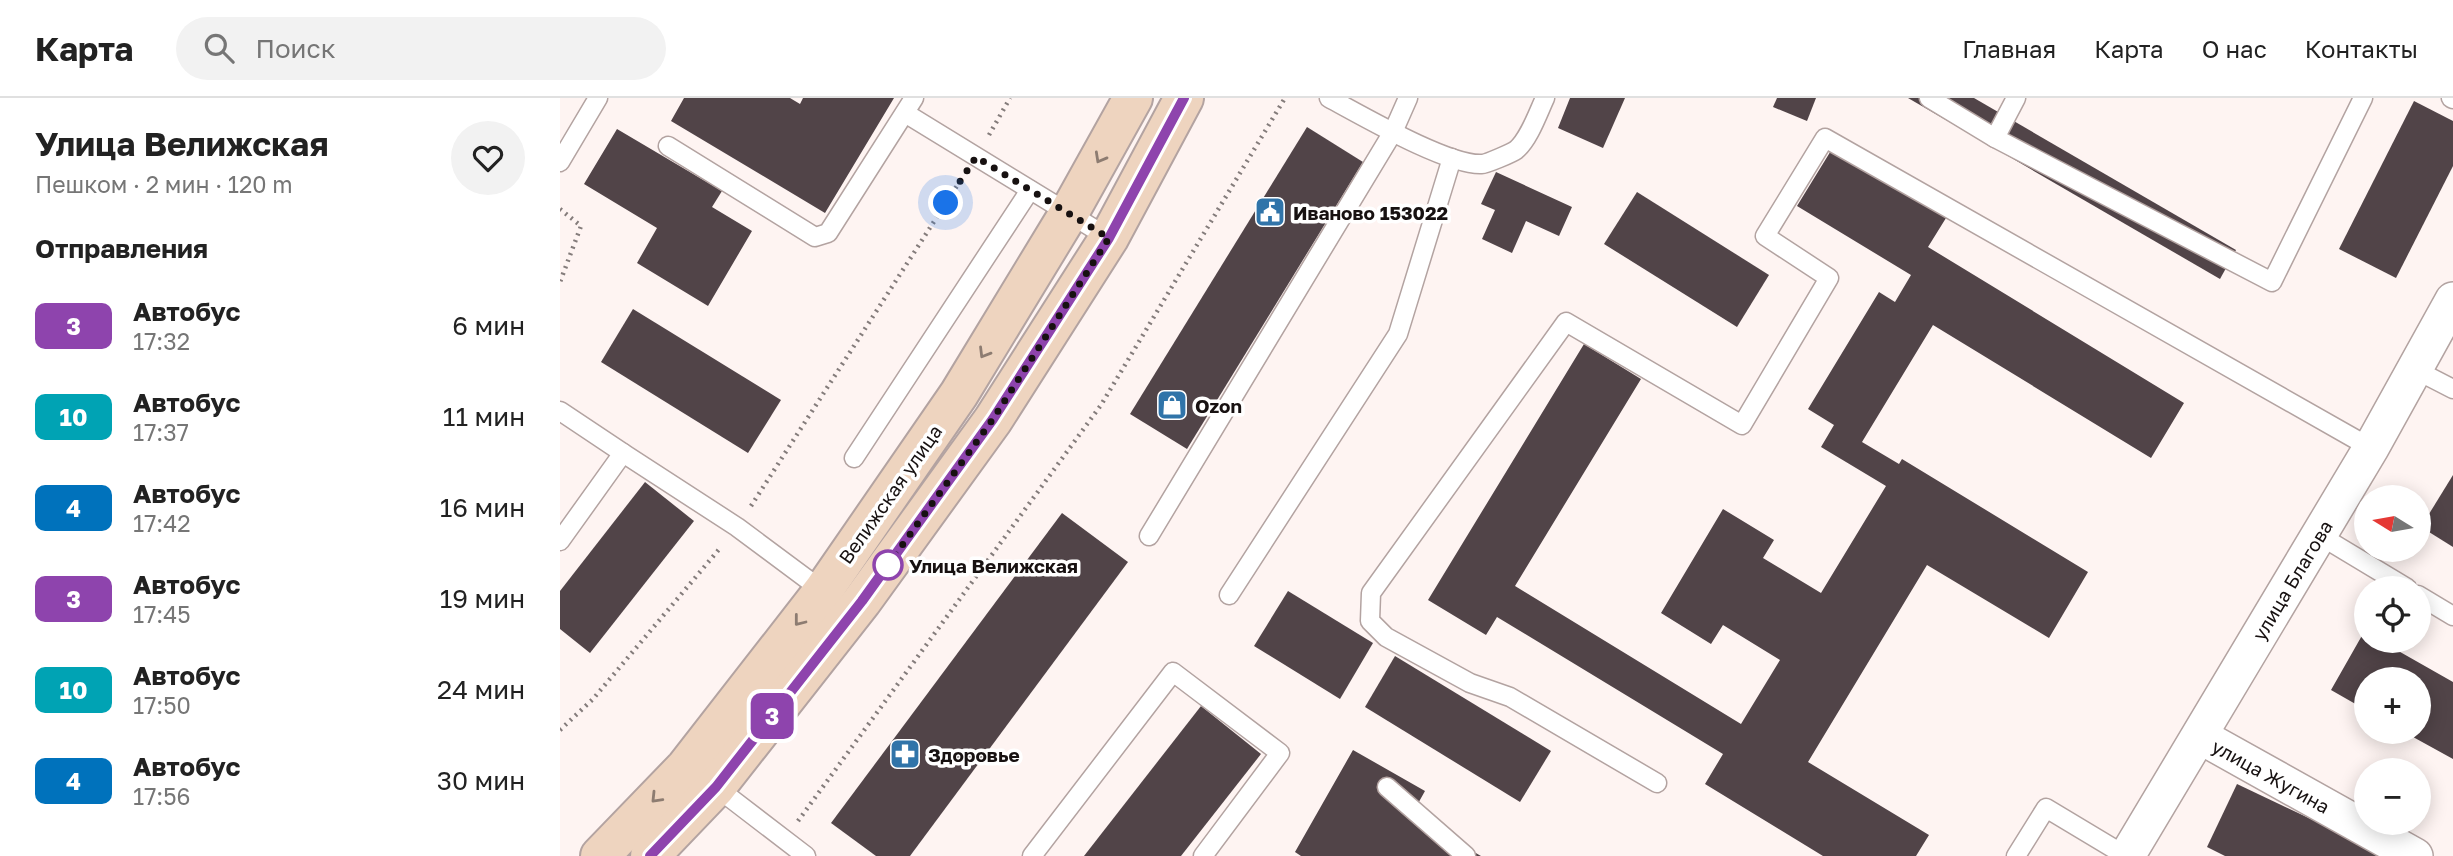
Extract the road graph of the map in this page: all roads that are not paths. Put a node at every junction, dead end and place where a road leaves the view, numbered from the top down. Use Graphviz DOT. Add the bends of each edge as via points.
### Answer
graph roads {
  1 [pos="598,98"];
  2 [pos="1133,98"];
  3 [pos="1184,98"];
  4 [pos="1329,98"];
  5 [pos="1408,98"];
  6 [pos="1545,98"];
  7 [pos="1929,98"];
  8 [pos="2016,98"];
  9 [pos="2363,98"];
  10 [pos="910,105"];
  11 [pos="1393,132"];
  12 [pos="1995,138"];
  13 [pos="668,146"];
  14 [pos="1452,158"];
  15 [pos="560,162"];
  16 [pos="1030,190"];
  17 [pos="1069,213"];
  18 [pos="1109,238"];
  19 [pos="2453,300"];
  20 [pos="2416,370"];
  21 [pos="2453,389"];
  22 [pos="560,411"];
  23 [pos="2371,448"];
  24 [pos="623,453"];
  25 [pos="854,458"];
  26 [pos="2319,535"];
  27 [pos="1149,536"];
  28 [pos="560,541"];
  29 [pos="2387,576"];
  30 [pos="823,591"];
  31 [pos="1229,595"];
  32 [pos="2431,603"];
  33 [pos="2453,616"];
  34 [pos="2200,736"];
  35 [pos="1657,783"];
  36 [pos="716,787"];
  37 [pos="1387,787"];
  38 [pos="600,856"];
  39 [pos="650,856"];
  40 [pos="806,856"];
  41 [pos="1032,856"];
  42 [pos="1203,856"];
  43 [pos="1465,856"];
  44 [pos="2016,856"];
  45 [pos="2126,856"];
  46 [pos="2415,856"];
  1 -- 15 [label="lane"];
  2 -- 17 [label="main road, Велижская улица, one-way"];
  3 -- 18 [label="main road, Велижская улица"];
  4 -- 11 [label="lane"];
  5 -- 11 [label="lane"];
  6 -- 14 [label="lane" via="1516,150 1483,165"];
  7 -- 12 [label="lane"];
  8 -- 12 [label="lane"];
  9 -- 12 [label="lane" via="2272,282"];
  10 -- 13 [label="lane" via="828,233 815,237"];
  10 -- 16 [label="lane" via="976,157"];
  11 -- 14 [label="lane"];
  11 -- 27 [label="lane"];
  14 -- 31 [label="lane" via="1398,334"];
  16 -- 17 [label="lane"];
  16 -- 25 [label="lane"];
  17 -- 18 [label="lane"];
  17 -- 30 [label="main road, Велижская улица, one-way" via="958,394"];
  18 -- 36 [label="main road, Велижская улица" via="993,419 862,601"];
  19 -- 20 [label="street, улица Благова"];
  20 -- 21 [label="lane"];
  20 -- 23 [label="street, улица Благова"];
  22 -- 24 [label="lane"];
  23 -- 26 [label="street, улица Благова"];
  23 -- 35 [label="lane" via="1825,138 1765,236 1829,278 1742,425 1566,322 1371,593 1370,621 1386,637 1470,683 1510,696"];
  24 -- 28 [label="lane"];
  24 -- 30 [label="lane" via="737,527"];
  26 -- 29 [label="lane"];
  26 -- 34 [label="street, улица Благова"];
  30 -- 38 [label="main road, Велижская улица, one-way" via="686,767"];
  32 -- 33 [label="lane"];
  34 -- 45 [label="street, улица Благова"];
  34 -- 46 [label="street, улица Жугина"];
  36 -- 39 [label="main road, Велижская улица"];
  36 -- 40 [label="lane"];
  37 -- 43 [label="lane"];
  41 -- 42 [label="lane" via="1173,672 1280,753"];
  44 -- 45 [label="lane" via="2046,808"];
}
